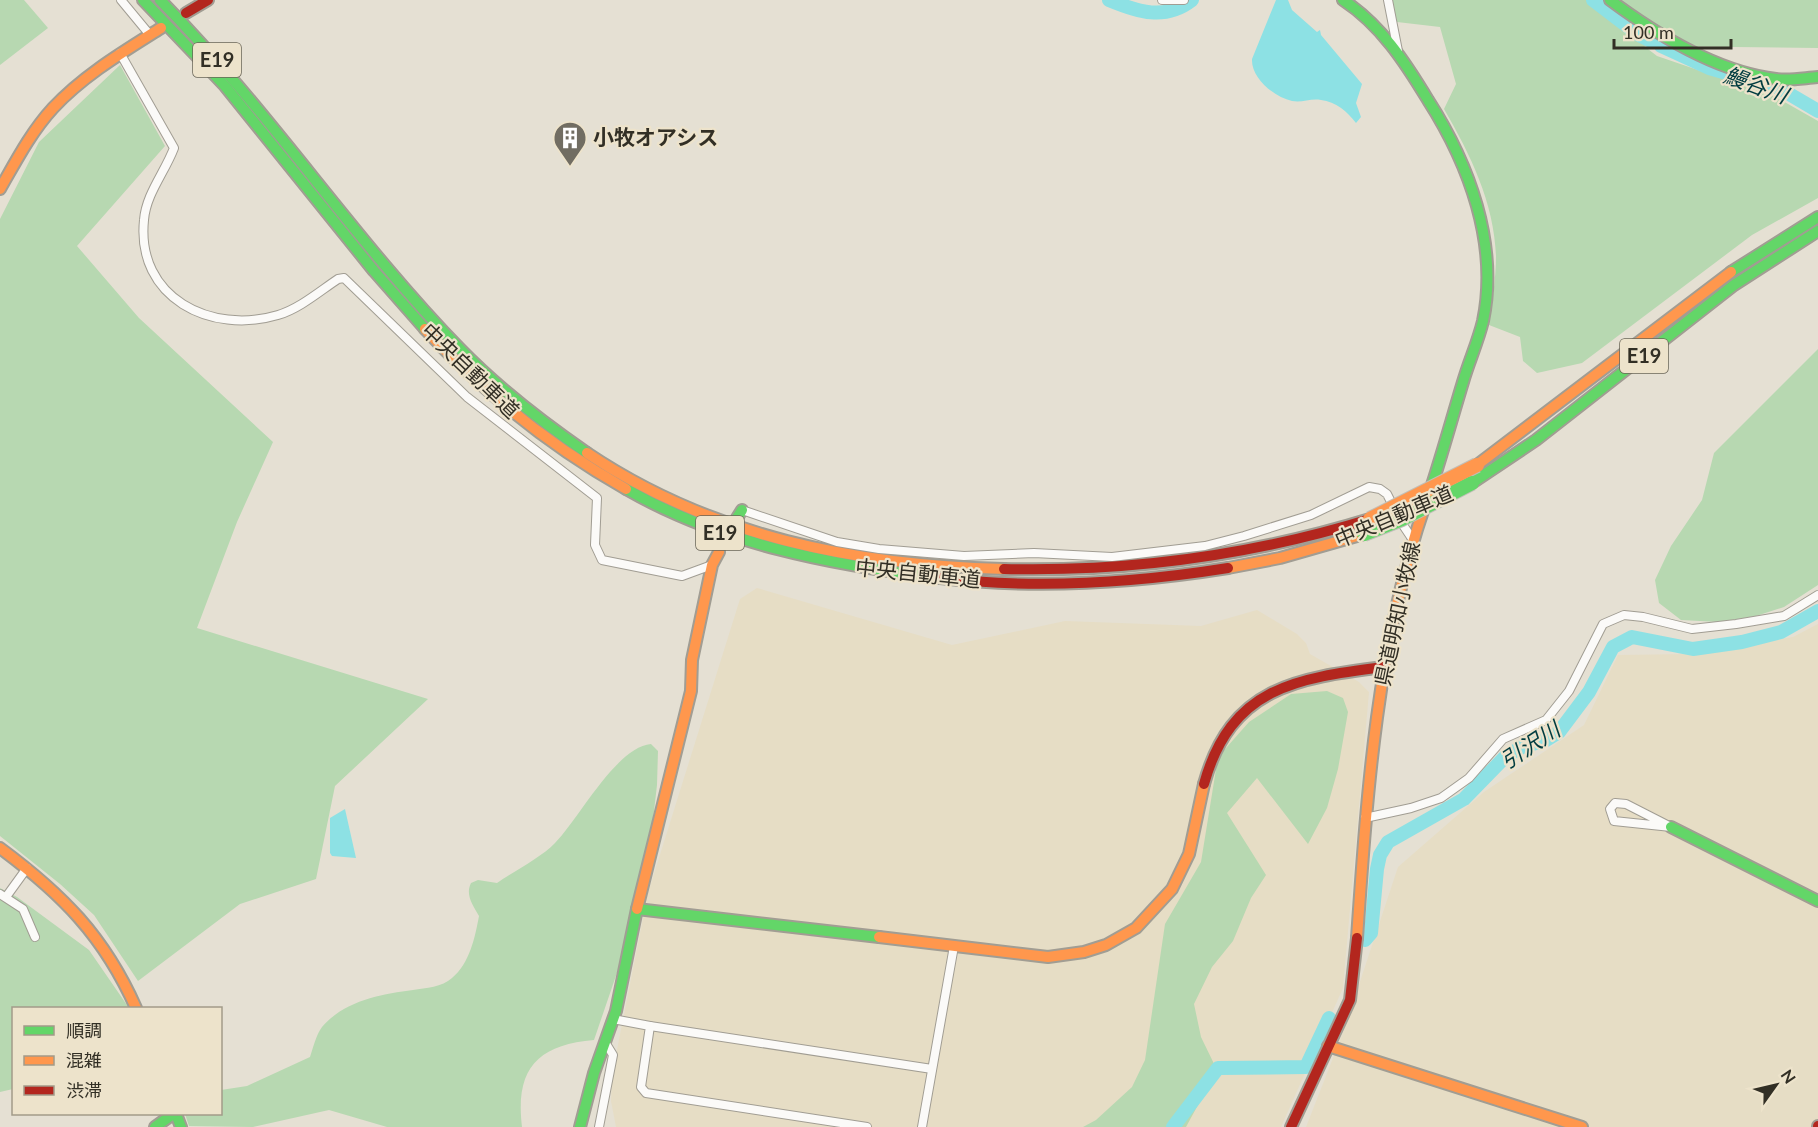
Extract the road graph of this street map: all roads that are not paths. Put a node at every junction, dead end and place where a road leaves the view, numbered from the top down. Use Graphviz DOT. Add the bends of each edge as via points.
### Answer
graph roads {
  1 [pos="121,0"];
  2 [pos="144,0"];
  3 [pos="160,0"];
  4 [pos="1162,0"];
  5 [pos="1184,0"];
  6 [pos="1343,0"];
  7 [pos="1388,0"];
  8 [pos="1610,0"];
  9 [pos="155,32"];
  10 [pos="120,53"];
  11 [pos="1398,53"];
  12 [pos="1818,77"];
  13 [pos="0,189"];
  14 [pos="1818,217"];
  15 [pos="1818,231"];
  16 [pos="740,514"];
  17 [pos="1413,540"];
  18 [pos="715,559"];
  19 [pos="1818,595"];
  20 [pos="1384,667"];
  21 [pos="1365,818"];
  22 [pos="1671,827"];
  23 [pos="0,848"];
  24 [pos="27,868"];
  25 [pos="3,895"];
  26 [pos="1818,901"];
  27 [pos="637,909"];
  28 [pos="35,937"];
  29 [pos="954,946"];
  30 [pos="136,1007"];
  31 [pos="613,1019"];
  32 [pos="650,1026"];
  33 [pos="605,1042"];
  34 [pos="1328,1046"];
  35 [pos="932,1069"];
  36 [pos="171,1115"];
  37 [pos="155,1127"];
  38 [pos="580,1127"];
  39 [pos="599,1127"];
  40 [pos="867,1127"];
  41 [pos="922,1127"];
  42 [pos="1291,1127"];
  43 [pos="1582,1127"];
  1 -- 9 [label="street"];
  2 -- 15 [label="main road, 中央自動車道 / E19, bridge" via="231,94 398,299 498,401 537,433 613,484 703,528 784,554 864,570 937,579 1100,581 1217,572 1280,560 1364,534 1472,483 1536,440 1734,285"];
  3 -- 14 [label="main road, 中央自動車道 / E19, bridge" via="248,95 406,291 506,392 544,424 600,462 707,517 787,542 878,561 1049,570 1170,564 1323,535 1370,519 1477,465 1726,274"];
  4 -- 5 [label="street"];
  6 -- 11 [label="main road, 県道明知小牧線" via="1378,25"];
  7 -- 11 [label="street"];
  8 -- 12 [label="main road" via="1662,34 1730,66 1776,79"];
  9 -- 10 [label="main road"];
  10 -- 13 [label="main road" via="54,107 29,139"];
  10 -- 18 [label="street" via="174,148 148,201 144,237 145,251 156,277 179,303 214,319 260,318 280,314 344,278 466,397 597,498 595,545 602,560 682,576"];
  11 -- 17 [label="main road, 県道明知小牧線" via="1435,108 1465,164 1478,202 1488,267 1484,315"];
  16 -- 17 [label="street" via="837,542 879,549 964,556 1034,553 1112,557 1205,546 1244,536 1311,515 1369,487 1387,494 1406,534"];
  17 -- 20 [label="main road, 県道明知小牧線"];
  18 -- 27 [label="main road" via="693,660 691,691"];
  19 -- 21 [label="street" via="1784,616 1736,624 1692,629 1624,615 1603,624 1569,692 1546,720 1503,739 1469,778 1442,798"];
  20 -- 21 [label="main road, 県道明知小牧線"];
  20 -- 29 [label="main road" via="1313,677 1258,699 1237,717 1221,737 1207,766 1189,857 1172,891 1150,917 1119,940 1088,952 1048,957"];
  21 -- 34 [label="main road, 県道明知小牧線" via="1355,973 1350,1000"];
  22 -- 22 [label="street" via="1619,823 1614,821 1610,809 1615,803 1626,804"];
  22 -- 26 [label="main road"];
  23 -- 24 [label="main road"];
  24 -- 25 [label="street"];
  24 -- 30 [label="main road" via="81,915 107,950"];
  25 -- 28 [label="street" via="23,909"];
  27 -- 29 [label="main road"];
  27 -- 31 [label="main road"];
  29 -- 35 [label="street"];
  31 -- 32 [label="street"];
  31 -- 33 [label="main road"];
  32 -- 35 [label="street"];
  32 -- 40 [label="street" via="641,1086 646,1093"];
  33 -- 38 [label="main road"];
  33 -- 39 [label="street" via="613,1055"];
  34 -- 42 [label="main road, 県道明知小牧線"];
  34 -- 43 [label="main road"];
  35 -- 41 [label="street"];
  36 -- 37 [label="main road"];
}
